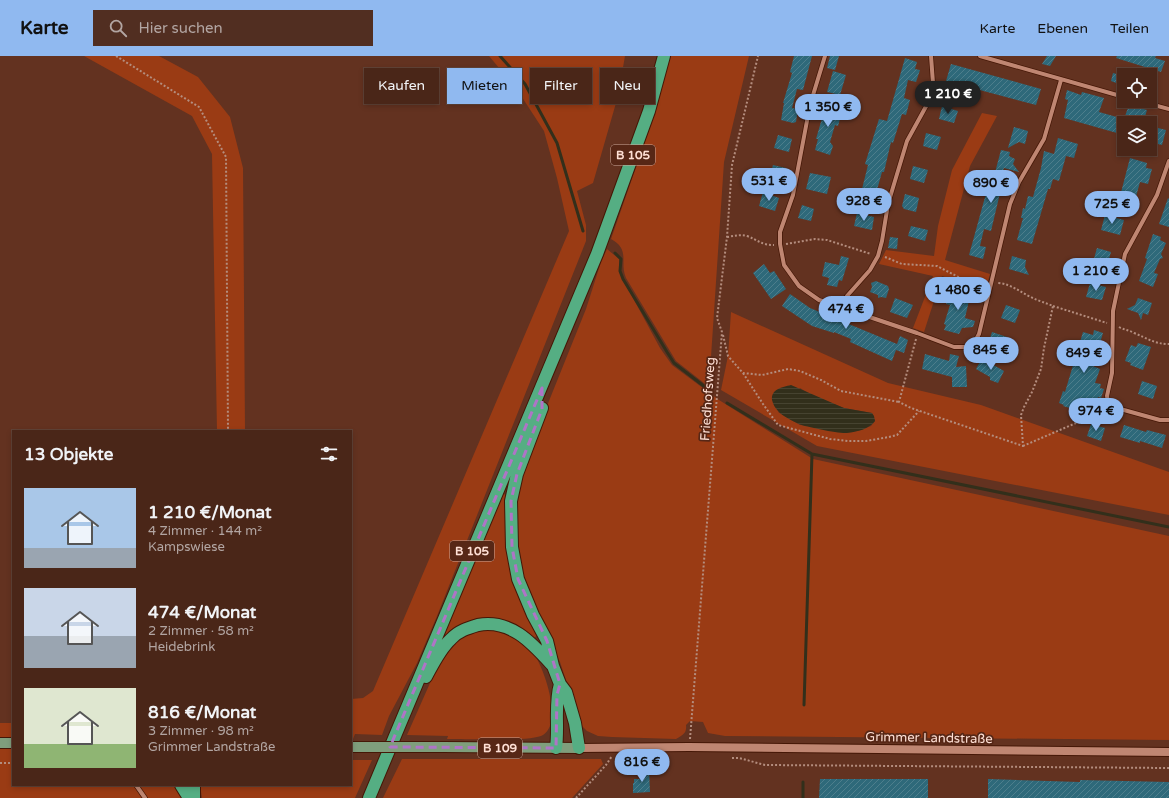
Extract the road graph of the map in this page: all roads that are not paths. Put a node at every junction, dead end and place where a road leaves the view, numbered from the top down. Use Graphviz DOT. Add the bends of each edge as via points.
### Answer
graph roads {
  1 [pos="664,56"];
  2 [pos="825,56"];
  3 [pos="931,56"];
  4 [pos="980,56"];
  5 [pos="1061,80"];
  6 [pos="1117,95"];
  7 [pos="1157,106"];
  8 [pos="1169,109"];
  9 [pos="1169,161"];
  10 [pos="842,307"];
  11 [pos="542,388"];
  12 [pos="1169,420"];
  13 [pos="553,666"];
  14 [pos="560,684"];
  15 [pos="403,715"];
  16 [pos="0,743"];
  17 [pos="12,743"];
  18 [pos="352,747"];
  19 [pos="556,748"];
  20 [pos="579,748"];
  21 [pos="1169,752"];
  22 [pos="137,786"];
  23 [pos="182,786"];
  24 [pos="194,786"];
  25 [pos="145,798"];
  26 [pos="189,798"];
  27 [pos="194,798"];
  28 [pos="369,798"];
  1 -- 11 [label="highway, B 105" via="649,111 605,235"];
  2 -- 10 [label="street" via="810,106 793,195 780,232 780,244 784,265 798,286 818,300"];
  3 -- 10 [label="street" via="933,83 929,101 907,141 888,204 878,256 870,270 846,296"];
  4 -- 5 [label="street"];
  5 -- 6 [label="street"];
  5 -- 10 [label="street" via="1044,139 1019,182 1010,204 979,334 974,343 966,347 954,347"];
  7 -- 8 [label="street"];
  9 -- 12 [label="street" via="1157,195 1125,254 1113,312 1112,373 1107,396 1108,403 1113,407 1160,420"];
  11 -- 13 [label="highway" via="542,409 517,474 511,500 512,547 518,579 547,641"];
  11 -- 15 [label="highway, B 105"];
  13 -- 14 [label="highway"];
  13 -- 15 [label="highway" via="526,637 506,626 483,624 471,627 451,638 442,649"];
  14 -- 19 [label="highway" via="557,695"];
  14 -- 20 [label="highway" via="566,692"];
  15 -- 28 [label="highway"];
  16 -- 17 [label="main road"];
  18 -- 19 [label="main road, B 109, bridge"];
  19 -- 20 [label="main road, B 109"];
  20 -- 21 [label="main road, Grimmer Landstraße"];
  22 -- 25 [label="street"];
  23 -- 26 [label="highway"];
  24 -- 27 [label="highway"];
}
